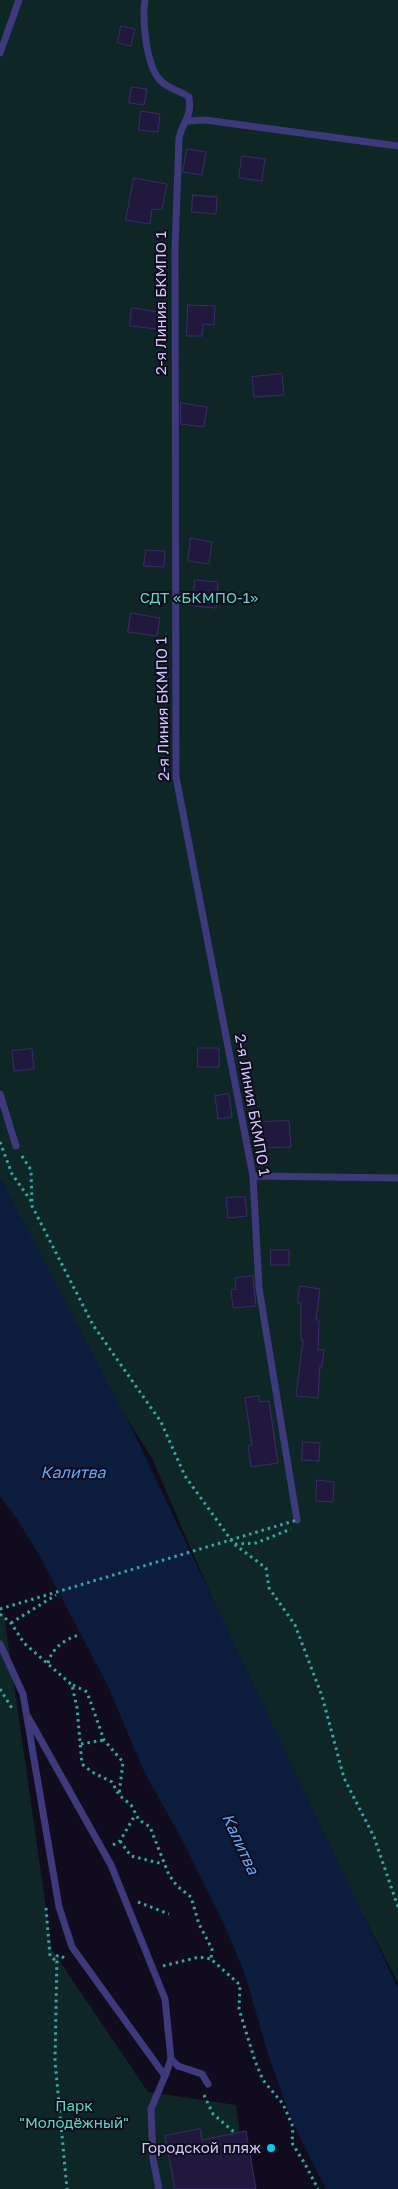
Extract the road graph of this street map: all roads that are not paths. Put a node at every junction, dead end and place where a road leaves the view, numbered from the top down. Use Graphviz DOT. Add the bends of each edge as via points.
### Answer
graph roads {
  1 [pos="19,0"];
  2 [pos="145,0"];
  3 [pos="0,53"];
  4 [pos="188,121"];
  5 [pos="398,146"];
  6 [pos="0,1094"];
  7 [pos="16,1146"];
  8 [pos="253,1176"];
  9 [pos="398,1178"];
  10 [pos="297,1520"];
  11 [pos="0,1644"];
  12 [pos="28,1717"];
  13 [pos="171,2059"];
  14 [pos="165,2076"];
  15 [pos="208,2084"];
  16 [pos="159,2189"];
  1 -- 3 [label="lane"];
  2 -- 4 [label="lane, 2-я Линия БКМПО 1" via="148,53 158,79 189,97"];
  4 -- 5 [label="lane" via="205,120"];
  4 -- 8 [label="lane, 2-я Линия БКМПО 1" via="179,138 174,249 176,777"];
  6 -- 7 [label="lane"];
  8 -- 9 [label="lane"];
  8 -- 10 [label="lane, 2-я Линия БКМПО 1" via="259,1288"];
  11 -- 12 [label="lane" via="23,1694"];
  12 -- 13 [label="lane" via="103,1851 124,1897 165,1999"];
  12 -- 14 [label="lane" via="59,1906 72,1947"];
  13 -- 14 [label="lane"];
  13 -- 15 [label="lane" via="178,2066 202,2074"];
  14 -- 16 [label="lane" via="151,2109"];
}
